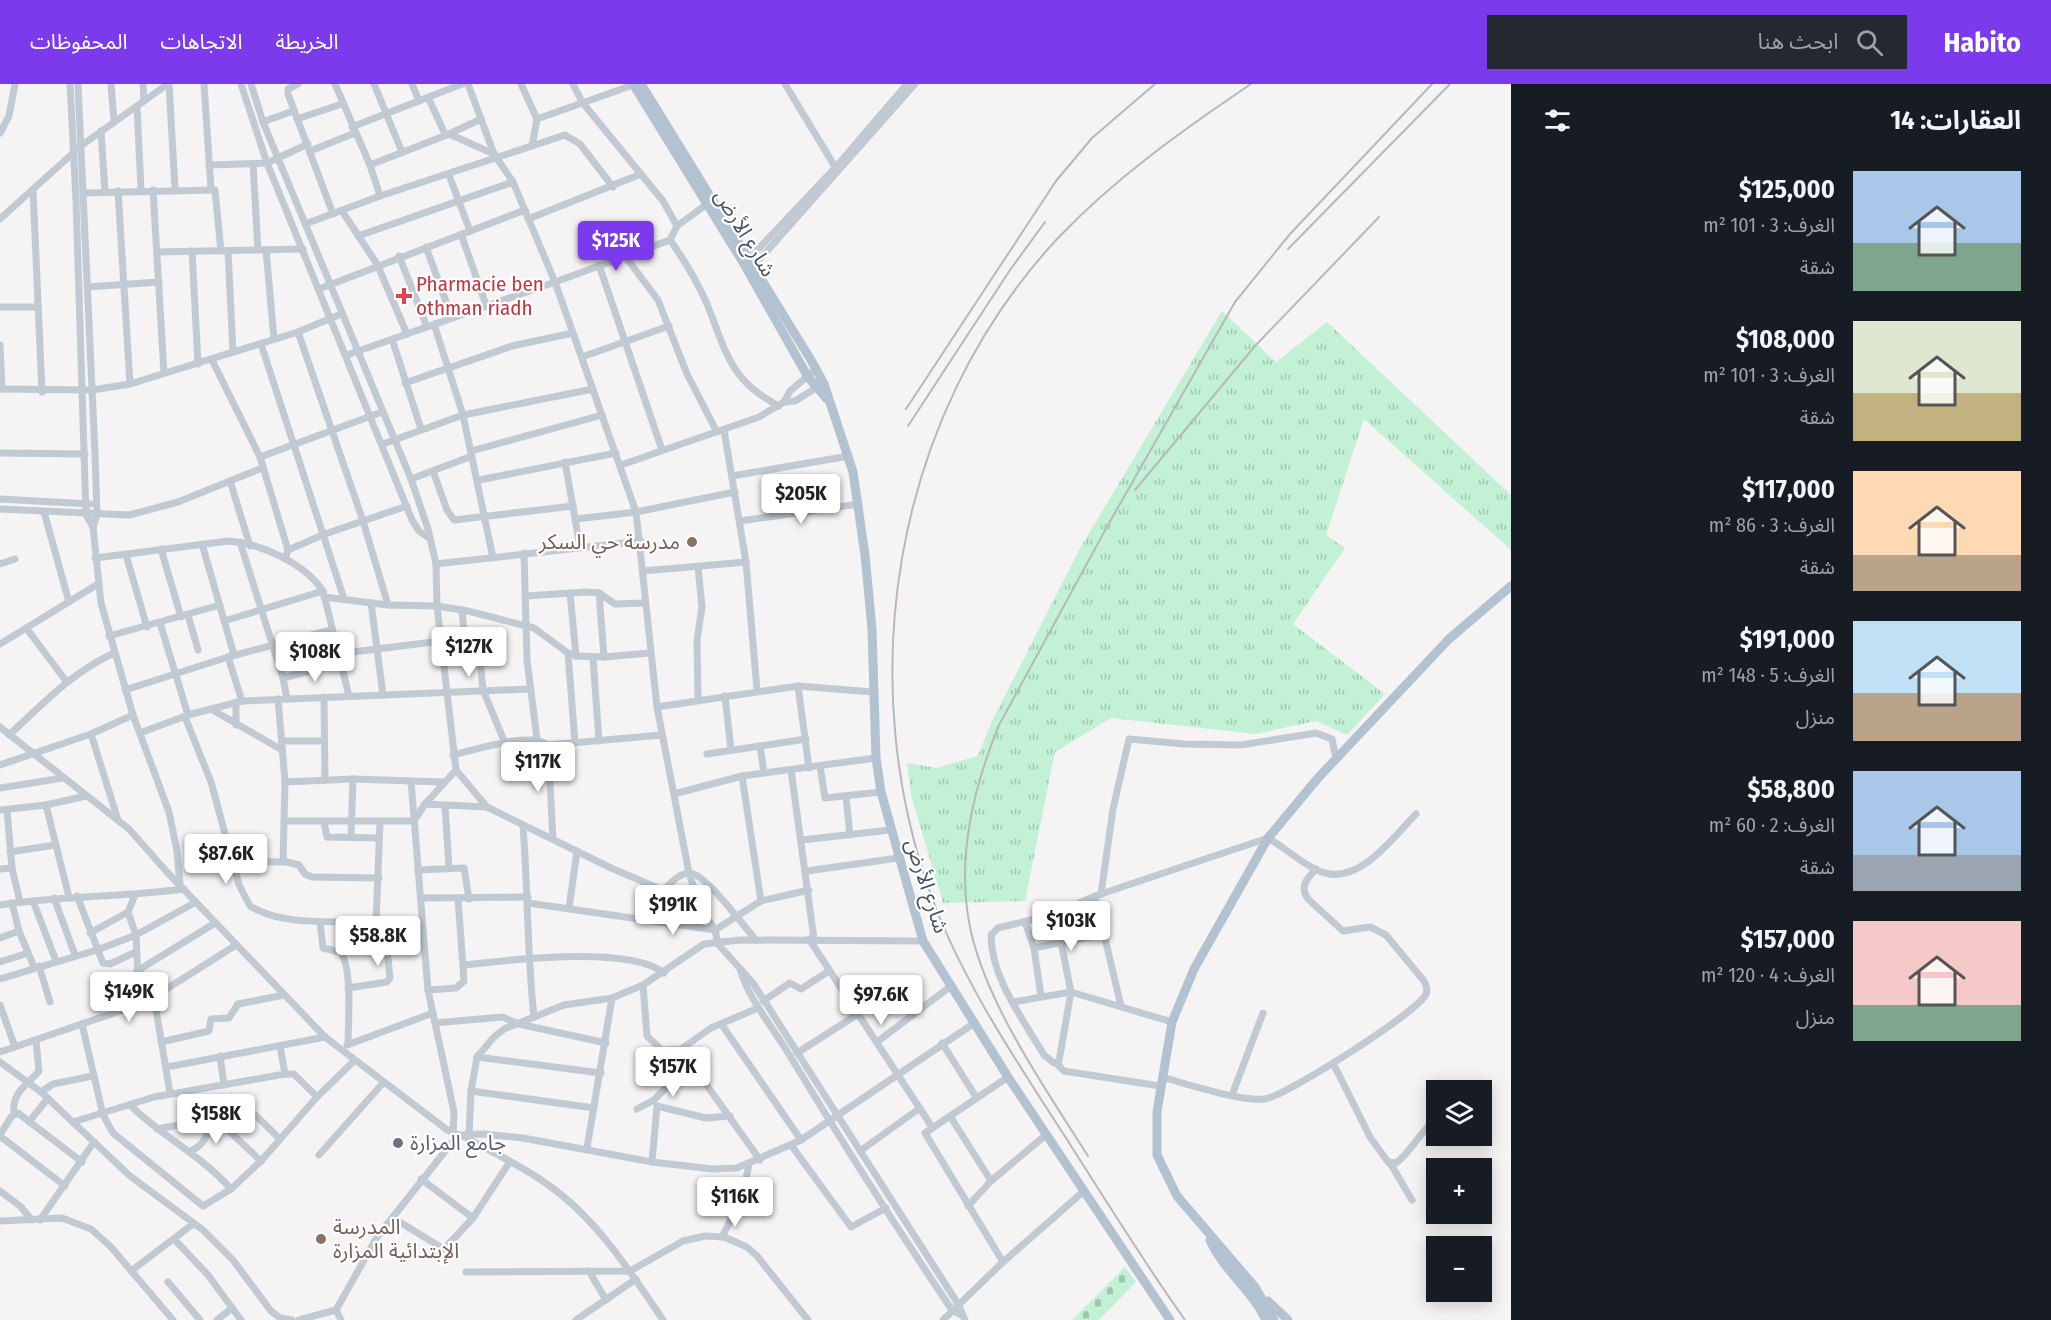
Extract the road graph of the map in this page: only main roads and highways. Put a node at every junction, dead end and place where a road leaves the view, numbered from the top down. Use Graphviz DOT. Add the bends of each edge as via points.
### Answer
graph roads {
  1 [pos="636,84"];
  2 [pos="749,265"];
  3 [pos="820,386"];
  4 [pos="1511,586"];
  5 [pos="1205,1229"];
  6 [pos="1255,1287"];
  7 [pos="1170,1320"];
  8 [pos="1266,1320"];
  9 [pos="1274,1320"];
  10 [pos="1288,1320"];
  1 -- 2 [label="main road, شارع الأرض"];
  1 -- 2 [label="main road, شارع الأرض" via="707,204"];
  2 -- 3 [label="main road, شارع الأرض" via="816,369"];
  2 -- 3 [label="main road, شارع الأرض" via="808,376"];
  3 -- 7 [label="main road, شارع الأرض" via="849,456 859,504 871,619 876,758 881,792 924,941 1008,1077"];
  4 -- 5 [label="main road" via="1449,639 1268,838 1194,969 1172,1022 1161,1082 1157,1155 1169,1183"];
  5 -- 6 [label="main road"];
  5 -- 8 [label="main road" via="1217,1257"];
  6 -- 9 [label="main road"];
  6 -- 10 [label="main road"];
}
